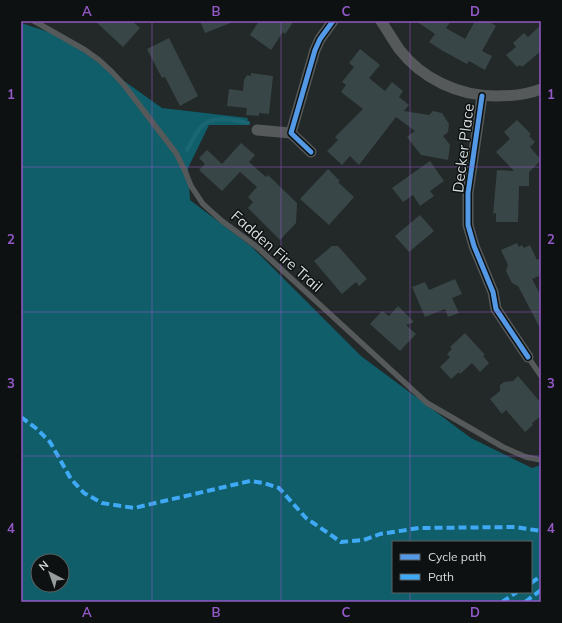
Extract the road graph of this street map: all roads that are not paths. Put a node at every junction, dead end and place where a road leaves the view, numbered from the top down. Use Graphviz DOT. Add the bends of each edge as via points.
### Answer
graph roads {
  1 [pos="34,21"];
  2 [pos="333,21"];
  3 [pos="380,21"];
  4 [pos="541,89"];
  5 [pos="482,96"];
  6 [pos="257,130"];
  7 [pos="291,133"];
  8 [pos="312,152"];
  9 [pos="528,357"];
  10 [pos="541,376"];
  11 [pos="541,460"];
  1 -- 11 [label="lane, Fadden Fire Trail" via="85,50 112,72 176,153 191,186 203,204 256,247 427,403 502,447"];
  2 -- 7 [label="street" via="315,50"];
  3 -- 5 [label="street" via="400,50 437,82 459,92"];
  4 -- 5 [label="street" via="510,96"];
  5 -- 9 [label="street, Decker Place" via="468,193 468,225 493,292 496,309"];
  6 -- 7 [label="street"];
  7 -- 8 [label="street"];
  9 -- 10 [label="lane"];
}
